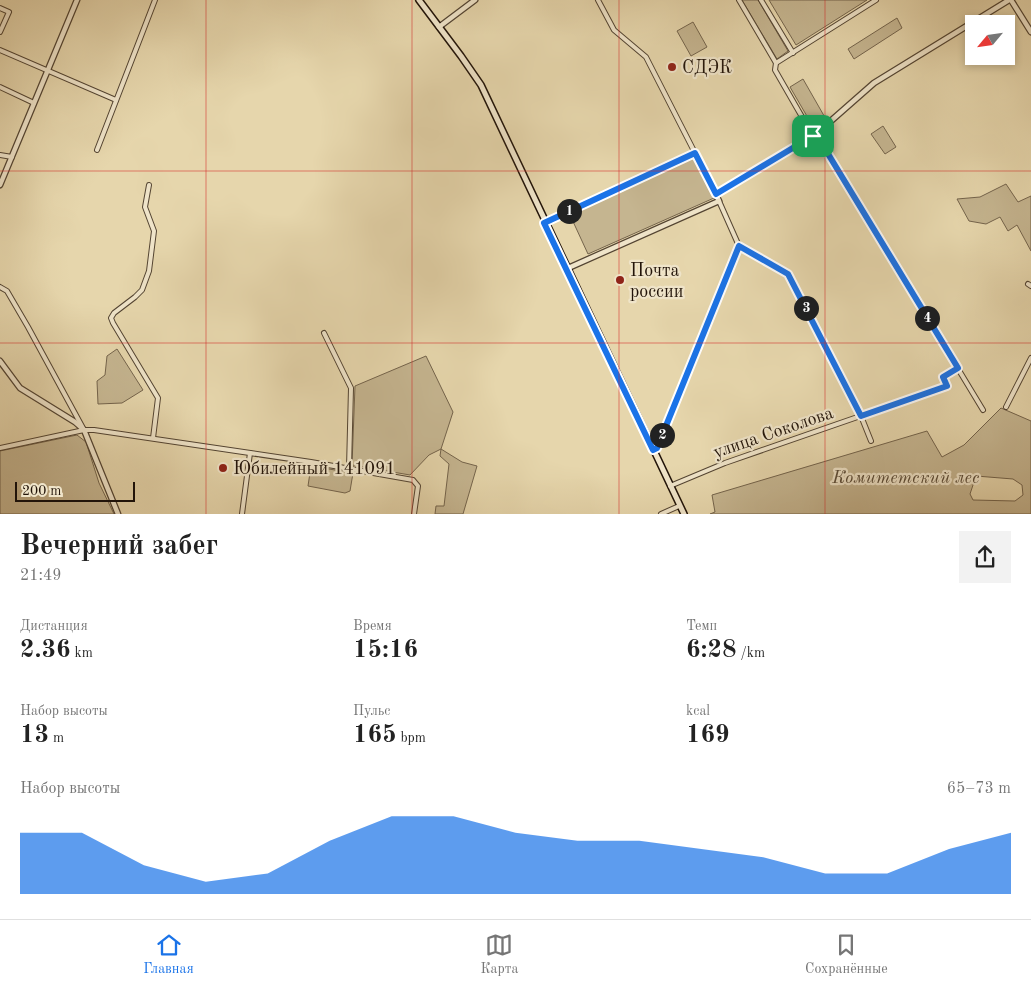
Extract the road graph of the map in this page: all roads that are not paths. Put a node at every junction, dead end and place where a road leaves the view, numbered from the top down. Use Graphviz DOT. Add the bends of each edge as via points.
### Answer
graph roads {
  1 [pos="77,0"];
  2 [pos="155,0"];
  3 [pos="419,0"];
  4 [pos="475,0"];
  5 [pos="598,0"];
  6 [pos="739,0"];
  7 [pos="761,0"];
  8 [pos="876,0"];
  9 [pos="1010,0"];
  10 [pos="0,8"];
  11 [pos="439,27"];
  12 [pos="0,32"];
  13 [pos="1031,32"];
  14 [pos="0,50"];
  15 [pos="793,53"];
  16 [pos="776,63"];
  17 [pos="48,70"];
  18 [pos="0,87"];
  19 [pos="116,100"];
  20 [pos="34,103"];
  21 [pos="815,135"];
  22 [pos="97,150"];
  23 [pos="695,153"];
  24 [pos="0,155"];
  25 [pos="12,158"];
  26 [pos="0,185"];
  27 [pos="149,185"];
  28 [pos="716,194"];
  29 [pos="719,201"];
  30 [pos="544,223"];
  31 [pos="739,246"];
  32 [pos="566,269"];
  33 [pos="0,287"];
  34 [pos="324,333"];
  35 [pos="1031,358"];
  36 [pos="0,361"];
  37 [pos="958,368"];
  38 [pos="1006,407"];
  39 [pos="983,410"];
  40 [pos="861,416"];
  41 [pos="84,430"];
  42 [pos="153,438"];
  43 [pos="871,441"];
  44 [pos="0,448"];
  45 [pos="653,450"];
  46 [pos="250,453"];
  47 [pos="349,468"];
  48 [pos="670,486"];
  49 [pos="680,506"];
  50 [pos="118,514"];
  51 [pos="242,514"];
  52 [pos="414,514"];
  53 [pos="661,514"];
  54 [pos="684,514"];
  1 -- 17 [label="street"];
  2 -- 19 [label="street"];
  3 -- 11 [label="main road"];
  4 -- 11 [label="street"];
  5 -- 23 [label="street" via="614,30 646,56"];
  6 -- 16 [label="street"];
  7 -- 15 [label="street"];
  8 -- 15 [label="street"];
  9 -- 13 [label="street"];
  9 -- 21 [label="street" via="874,84"];
  10 -- 12 [label="street" via="9,12"];
  11 -- 30 [label="main road" via="480,85"];
  14 -- 17 [label="street"];
  15 -- 16 [label="street"];
  16 -- 21 [label="street" via="775,70"];
  17 -- 19 [label="street"];
  17 -- 20 [label="street"];
  18 -- 20 [label="street"];
  19 -- 22 [label="street"];
  20 -- 25 [label="street"];
  21 -- 28 [label="street"];
  21 -- 37 [label="street"];
  23 -- 28 [label="street"];
  23 -- 30 [label="street"];
  24 -- 25 [label="street"];
  25 -- 26 [label="street"];
  27 -- 42 [label="street" via="145,207 154,231 149,270 142,290 114,312 112,318 158,398"];
  28 -- 29 [label="street"];
  29 -- 31 [label="street"];
  29 -- 32 [label="street"];
  30 -- 32 [label="main road"];
  31 -- 40 [label="street" via="788,274"];
  31 -- 45 [label="street" via="657,448"];
  32 -- 45 [label="main road"];
  33 -- 41 [label="street" via="7,292 28,327"];
  34 -- 47 [label="street" via="351,388"];
  35 -- 38 [label="street"];
  36 -- 41 [label="street" via="20,388"];
  37 -- 39 [label="street"];
  37 -- 40 [label="street, улица Соколова" via="943,377 947,386"];
  40 -- 43 [label="street"];
  40 -- 48 [label="street, улица Соколова" via="717,466"];
  41 -- 42 [label="street"];
  41 -- 44 [label="street"];
  41 -- 50 [label="street"];
  42 -- 46 [label="street"];
  45 -- 48 [label="main road"];
  46 -- 47 [label="street"];
  46 -- 51 [label="street"];
  47 -- 52 [label="street" via="415,481 418,486"];
  48 -- 49 [label="main road"];
  49 -- 53 [label="street"];
  49 -- 54 [label="main road"];
}
